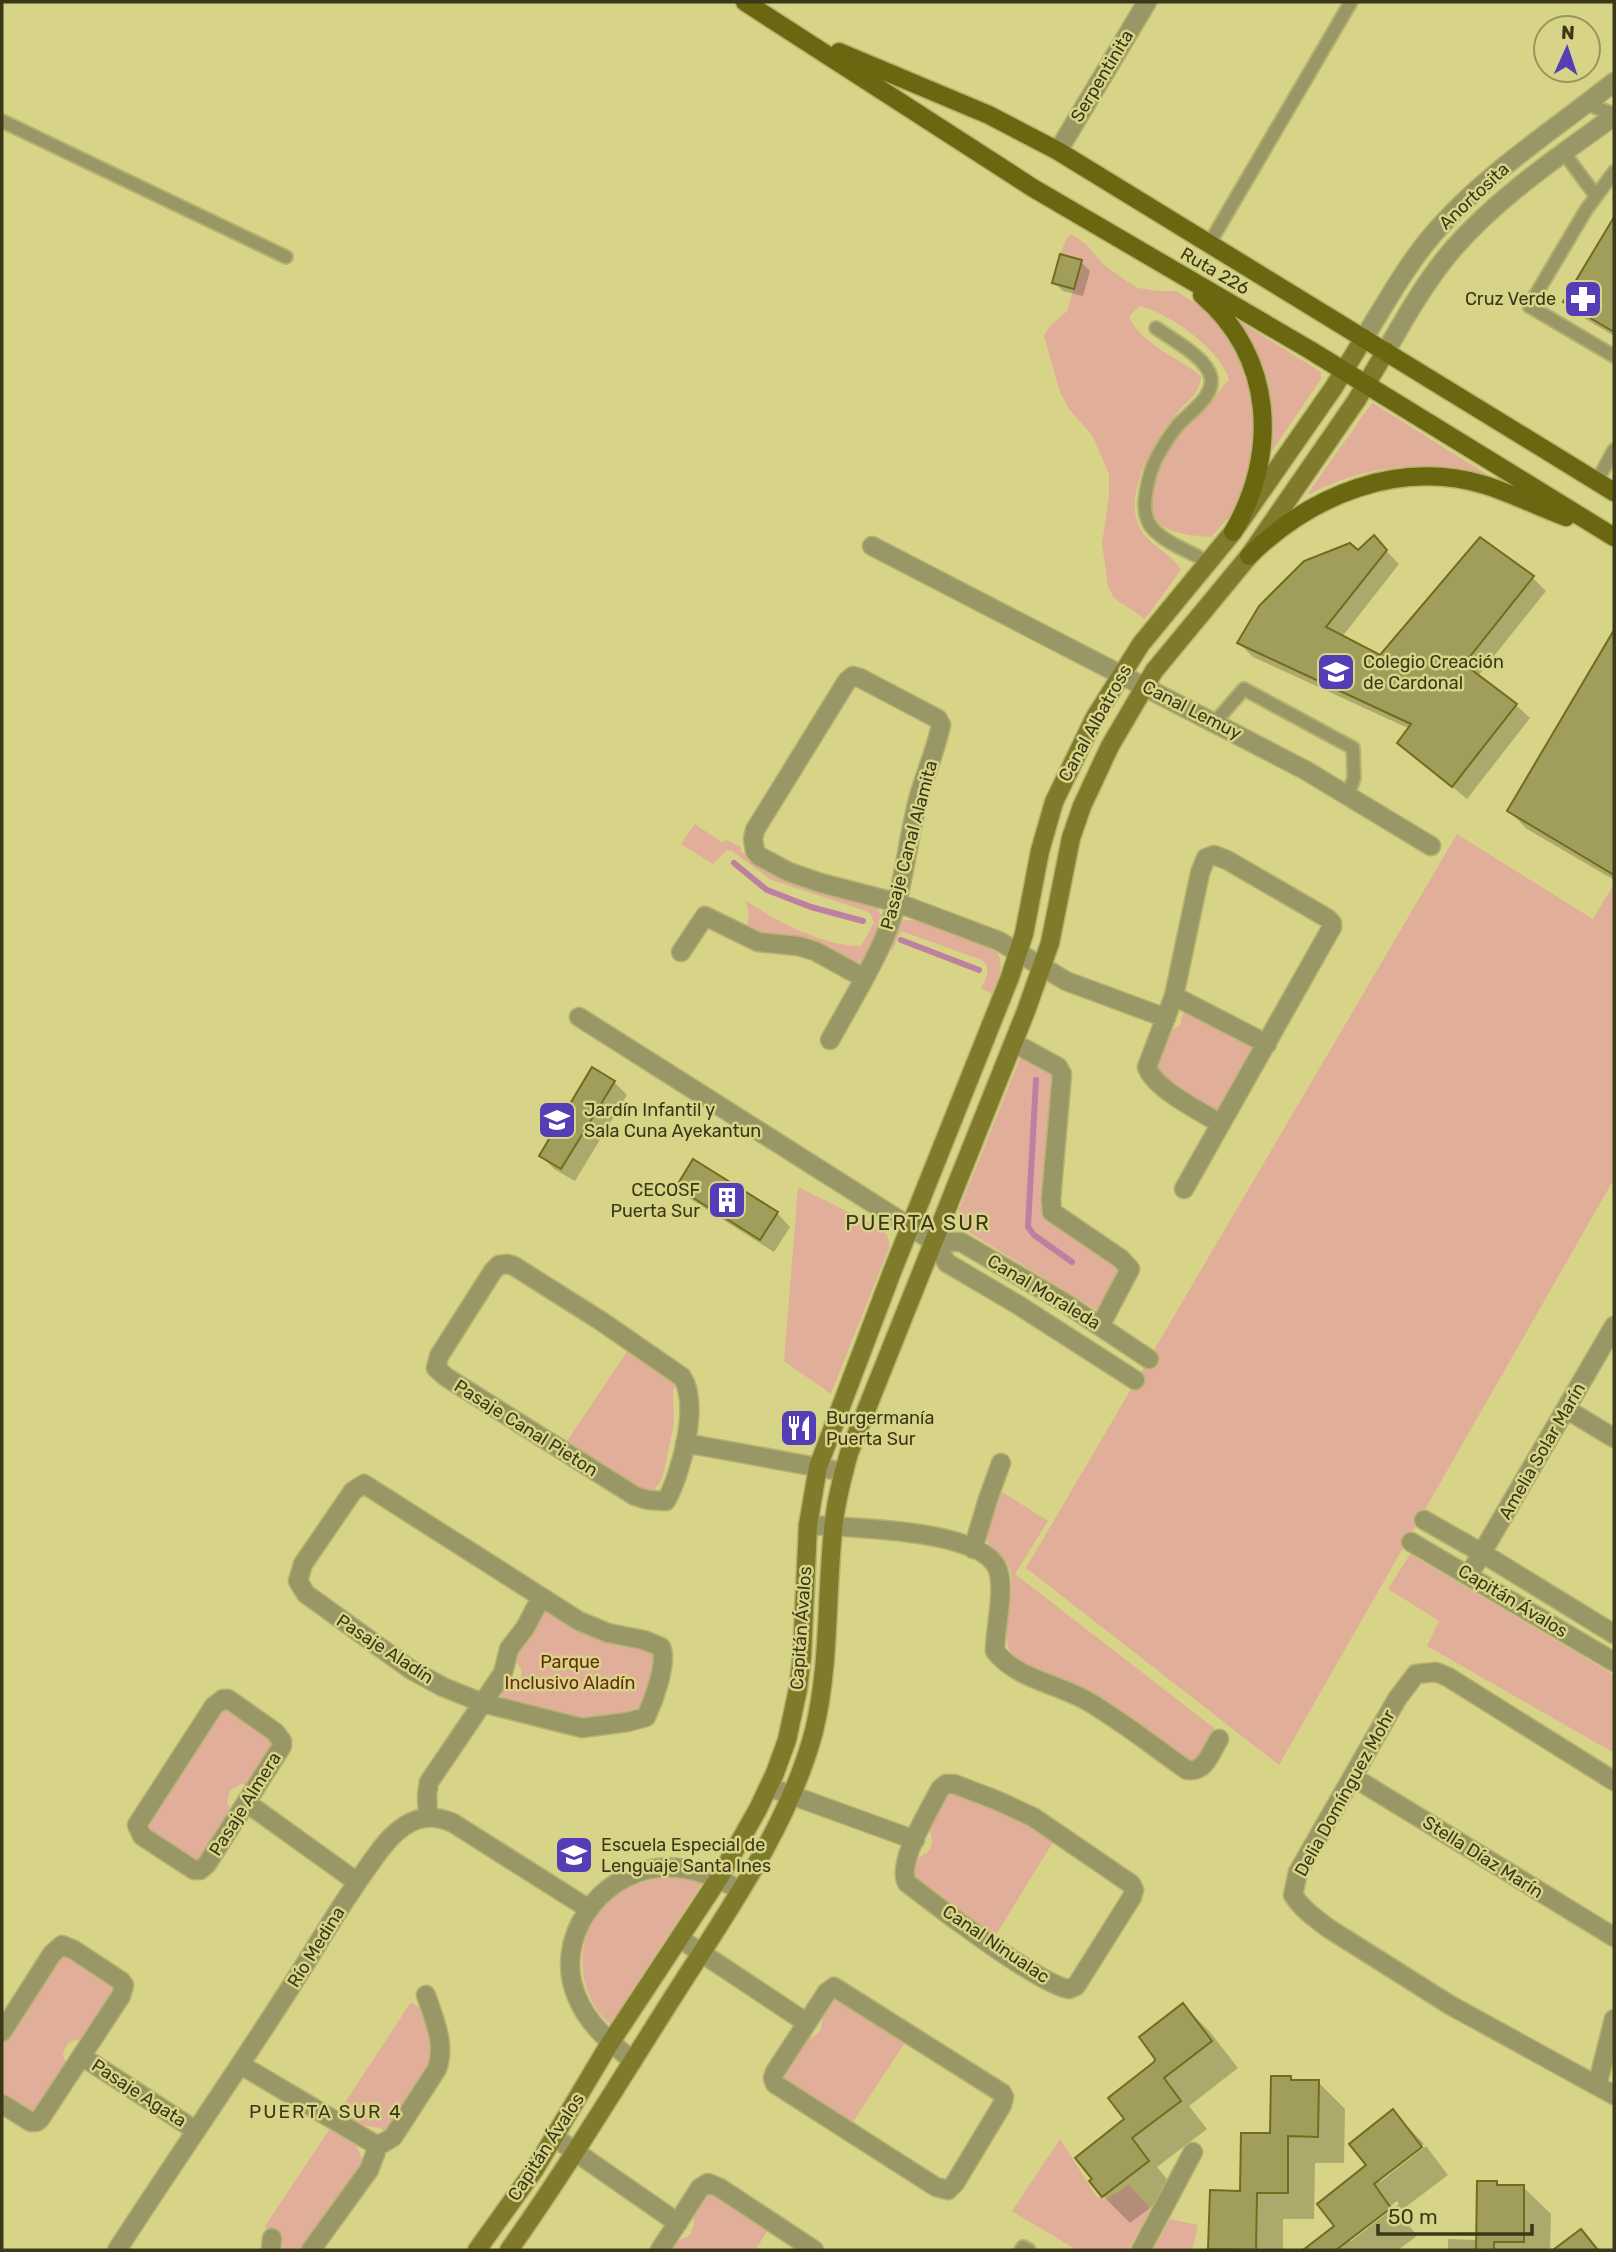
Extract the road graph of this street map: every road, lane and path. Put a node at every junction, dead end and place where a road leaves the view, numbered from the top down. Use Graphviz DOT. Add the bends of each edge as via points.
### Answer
graph roads {
  1 [pos="745,2"];
  2 [pos="1147,2"];
  3 [pos="1351,2"];
  4 [pos="798,34"];
  5 [pos="1614,82"];
  6 [pos="1586,104"];
  7 [pos="1614,115"];
  8 [pos="2,121"];
  9 [pos="1058,151"];
  10 [pos="1564,153"];
  11 [pos="1614,172"];
  12 [pos="1596,195"];
  13 [pos="1209,244"];
  14 [pos="286,257"];
  15 [pos="1175,272"];
  16 [pos="1156,328"];
  17 [pos="1364,338"];
  18 [pos="1385,351"];
  19 [pos="1614,356"];
  20 [pos="1344,372"];
  21 [pos="1366,385"];
  22 [pos="1614,450"];
  23 [pos="1597,481"];
  24 [pos="1614,492"];
  25 [pos="1233,532"];
  26 [pos="1613,536"];
  27 [pos="872,546"];
  28 [pos="1249,556"];
  29 [pos="1208,562"];
  30 [pos="1120,674"];
  31 [pos="1144,686"];
  32 [pos="1215,722"];
  33 [pos="1348,795"];
  34 [pos="1431,846"];
  35 [pos="898,902"];
  36 [pos="1019,951"];
  37 [pos="681,952"];
  38 [pos="1042,967"];
  39 [pos="864,978"];
  40 [pos="1174,996"];
  41 [pos="579,1017"];
  42 [pos="1166,1018"];
  43 [pos="830,1040"];
  44 [pos="1014,1043"];
  45 [pos="1267,1044"];
  46 [pos="1221,1124"];
  47 [pos="1184,1189"];
  48 [pos="910,1228"];
  49 [pos="934,1242"];
  50 [pos="1100,1326"];
  51 [pos="1614,1326"];
  52 [pos="1149,1359"];
  53 [pos="1135,1380"];
  54 [pos="1566,1409"];
  55 [pos="1614,1438"];
  56 [pos="685,1443"];
  57 [pos="1001,1464"];
  58 [pos="818,1466"];
  59 [pos="844,1472"];
  60 [pos="1424,1520"];
  61 [pos="808,1525"];
  62 [pos="833,1527"];
  63 [pos="1411,1542"];
  64 [pos="973,1549"];
  65 [pos="1482,1553"];
  66 [pos="1469,1575"];
  67 [pos="541,1598"];
  68 [pos="1614,1634"];
  69 [pos="1614,1662"];
  70 [pos="483,1703"];
  71 [pos="1219,1739"];
  72 [pos="1353,1777"];
  73 [pos="1614,1781"];
  74 [pos="769,1787"];
  75 [pos="792,1796"];
  76 [pos="247,1803"];
  77 [pos="428,1816"];
  78 [pos="915,1840"];
  79 [pos="719,1878"];
  80 [pos="357,1882"];
  81 [pos="739,1890"];
  82 [pos="589,1909"];
  83 [pos="1614,1937"];
  84 [pos="679,1938"];
  85 [pos="701,1953"];
  86 [pos="426,1995"];
  87 [pos="1614,2019"];
  88 [pos="807,2023"];
  89 [pos="2,2032"];
  90 [pos="610,2042"];
  91 [pos="83,2057"];
  92 [pos="633,2061"];
  93 [pos="241,2065"];
  94 [pos="1597,2086"];
  95 [pos="1614,2095"];
  96 [pos="2,2104"];
  97 [pos="195,2130"];
  98 [pos="554,2137"];
  99 [pos="378,2146"];
  100 [pos="575,2151"];
  101 [pos="1193,2152"];
  102 [pos="678,2223"];
  103 [pos="117,2250"];
  104 [pos="311,2250"];
  105 [pos="477,2250"];
  106 [pos="509,2250"];
  107 [pos="660,2250"];
  108 [pos="814,2250"];
  109 [pos="1021,2250"];
  110 [pos="1029,2250"];
  111 [pos="1140,2250"];
  1 -- 4 [label="main road, Ruta 226"];
  2 -- 9 [label="street, Serpentinita"];
  3 -- 13 [label="lane"];
  4 -- 9 [label="main road, Ruta 226" via="989,115"];
  4 -- 15 [label="main road, Ruta 226" via="1033,188"];
  5 -- 6 [label="street, Anortosita"];
  6 -- 7 [label="lane"];
  6 -- 17 [label="street, Anortosita" via="1492,177 1434,233"];
  7 -- 10 [label="street, Anortosita"];
  8 -- 14 [label="lane"];
  9 -- 13 [label="main road, Ruta 226"];
  10 -- 12 [label="lane"];
  10 -- 18 [label="street, Anortosita" via="1508,196 1452,250"];
  11 -- 12 [label="lane"];
  12 -- 19 [label="lane" via="1529,306"];
  13 -- 17 [label="main road, Ruta 226"];
  15 -- 20 [label="main road, Ruta 226"];
  15 -- 25 [label="main road" via="1213,304 1228,324 1251,360 1260,392 1260,466 1245,512"];
  16 -- 29 [label="lane" via="1197,357 1211,377 1202,401 1156,457 1145,497 1147,518 1165,538"];
  17 -- 18 [label="main road, Ruta 226"];
  17 -- 20 [label="street"];
  18 -- 21 [label="street"];
  18 -- 23 [label="main road, Ruta 226"];
  20 -- 21 [label="main road, Ruta 226"];
  20 -- 25 [label="street, Canal Albatross"];
  21 -- 26 [label="main road, Ruta 226"];
  21 -- 28 [label="street, Canal Albatross"];
  22 -- 23 [label="lane"];
  23 -- 24 [label="main road, Ruta 226"];
  25 -- 29 [label="street, Canal Albatross"];
  26 -- 28 [label="main road" via="1485,485 1445,478 1404,478 1367,484 1331,497 1287,523"];
  27 -- 30 [label="street, Canal Lemuy"];
  28 -- 31 [label="street, Canal Albatross"];
  29 -- 30 [label="street, Canal Albatross"];
  30 -- 31 [label="street, Canal Lemuy"];
  30 -- 36 [label="street, Canal Albatross" via="1084,736 1054,802"];
  31 -- 32 [label="street, Canal Lemuy"];
  31 -- 38 [label="street, Canal Albatross" via="1079,814"];
  32 -- 33 [label="street, Canal Lemuy"];
  32 -- 33 [label="lane" via="1244,689 1341,741 1353,748 1354,778"];
  33 -- 34 [label="street, Canal Lemuy"];
  35 -- 35 [label="street, Pasaje Canal Alamita" via="789,872 755,851 755,830 853,676 941,722 919,796"];
  35 -- 36 [label="street"];
  35 -- 39 [label="street, Pasaje Canal Alamita"];
  36 -- 38 [label="street"];
  36 -- 48 [label="street, Canal Albatross"];
  37 -- 39 [label="street" via="705,916 758,942 804,947"];
  38 -- 42 [label="street" via="1066,981"];
  38 -- 44 [label="street, Canal Albatross"];
  39 -- 43 [label="street, Pasaje Canal Alamita"];
  40 -- 42 [label="street"];
  40 -- 45 [label="street"];
  40 -- 45 [label="street" via="1200,873 1206,858 1218,856 1332,923"];
  41 -- 48 [label="street, Canal Moraleda"];
  42 -- 46 [label="street" via="1148,1063 1150,1074"];
  44 -- 49 [label="street, Canal Albatross"];
  44 -- 50 [label="street" via="1058,1067 1062,1074 1052,1212 1130,1269"];
  45 -- 46 [label="street"];
  46 -- 47 [label="street"];
  48 -- 49 [label="street, Canal Moraleda"];
  48 -- 58 [label="street, Capitán Ávalos"];
  49 -- 50 [label="street, Canal Moraleda" via="961,1242"];
  49 -- 53 [label="street, Canal Moraleda" via="947,1263"];
  49 -- 59 [label="street, Capitán Ávalos" via="860,1420"];
  50 -- 52 [label="street, Canal Moraleda"];
  51 -- 54 [label="street, Amelia Solar Marín"];
  54 -- 55 [label="street"];
  54 -- 65 [label="street, Amelia Solar Marín"];
  56 -- 56 [label="street, Pasaje Canal Pieton" via="689,1396 678,1373 514,1266 499,1265 493,1271 436,1362 446,1377 641,1499 666,1501"];
  56 -- 58 [label="street"];
  57 -- 64 [label="street"];
  58 -- 59 [label="street"];
  58 -- 61 [label="street, Capitán Ávalos"];
  59 -- 62 [label="street, Capitán Ávalos"];
  60 -- 65 [label="street, Capitán Ávalos"];
  61 -- 62 [label="street"];
  61 -- 74 [label="street, Capitán Ávalos" via="803,1656 782,1756"];
  62 -- 64 [label="street" via="943,1537"];
  62 -- 75 [label="street, Capitán Ávalos" via="824,1677 814,1729"];
  63 -- 66 [label="street, Capitán Ávalos"];
  64 -- 71 [label="street" via="991,1560 999,1572 995,1651 999,1656 1034,1678 1087,1701 1189,1771 1201,1768"];
  65 -- 66 [label="street, Amelia Solar Marín"];
  65 -- 68 [label="street, Capitán Ávalos"];
  66 -- 69 [label="street, Capitán Ávalos"];
  67 -- 70 [label="street"];
  67 -- 70 [label="street, Pasaje Aladín" via="593,1628 661,1647 663,1659 646,1717 583,1728"];
  67 -- 70 [label="street, Pasaje Aladín" via="364,1484 354,1491 303,1564 298,1581 301,1587 327,1611 410,1670"];
  70 -- 77 [label="street" via="429,1782"];
  72 -- 73 [label="street, Delia Domínguez Mohr" via="1408,1682 1424,1671 1448,1677"];
  72 -- 83 [label="street, Stella Díaz Marín"];
  72 -- 94 [label="street, Delia Domínguez Mohr" via="1298,1872 1293,1895 1298,1903 1450,2005"];
  74 -- 75 [label="street"];
  74 -- 79 [label="street, Capitán Ávalos"];
  75 -- 78 [label="street"];
  75 -- 81 [label="street, Capitán Ávalos"];
  76 -- 76 [label="street, Pasaje Almera" via="282,1741 228,1699 220,1699 137,1828 187,1867 200,1870"];
  76 -- 80 [label="street"];
  77 -- 80 [label="street, Río Medina" via="410,1822 389,1839"];
  77 -- 82 [label="street" via="453,1823"];
  78 -- 78 [label="street, Canal Ninualac" via="904,1866 907,1883 1062,1988 1076,1986 1134,1890 1127,1880 1033,1817 954,1784 940,1789"];
  79 -- 81 [label="street"];
  79 -- 82 [label="street" via="673,1867 640,1872 612,1886"];
  79 -- 84 [label="street, Capitán Ávalos"];
  80 -- 93 [label="street, Río Medina"];
  81 -- 85 [label="street, Capitán Ávalos"];
  82 -- 90 [label="street" via="573,1940 572,1981 590,2021"];
  84 -- 85 [label="street"];
  84 -- 90 [label="street, Capitán Ávalos"];
  85 -- 88 [label="street"];
  85 -- 92 [label="street, Capitán Ávalos"];
  86 -- 99 [label="street" via="437,2027 438,2069 393,2137"];
  87 -- 94 [label="street"];
  88 -- 88 [label="street" via="775,2072 775,2084 936,2187 952,2188 1002,2105 1002,2093 838,1988 827,1992"];
  89 -- 91 [label="street, Pasaje Agata" via="57,1947 66,1946 124,1985"];
  90 -- 92 [label="street"];
  90 -- 98 [label="street, Capitán Ávalos"];
  91 -- 96 [label="street, Pasaje Agata" via="36,2122"];
  91 -- 97 [label="street, Pasaje Agata"];
  92 -- 100 [label="street, Capitán Ávalos"];
  93 -- 97 [label="street, Río Medina"];
  93 -- 99 [label="street"];
  94 -- 95 [label="street, Delia Domínguez Mohr"];
  97 -- 103 [label="street, Río Medina"];
  98 -- 100 [label="street"];
  98 -- 105 [label="street, Capitán Ávalos"];
  99 -- 104 [label="street" via="369,2170"];
  100 -- 102 [label="street"];
  100 -- 106 [label="street, Capitán Ávalos"];
  101 -- 111 [label="street"];
  102 -- 107 [label="street"];
  102 -- 108 [label="street" via="700,2188 711,2183"];
  109 -- 110 [label="lane"];
}
